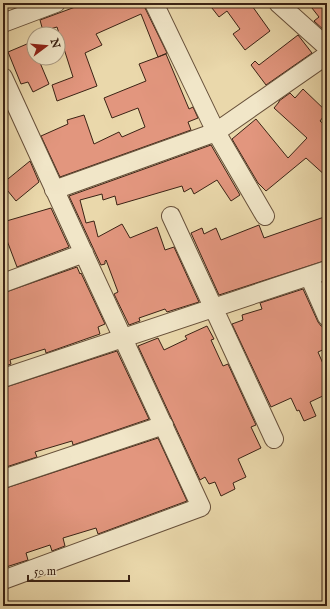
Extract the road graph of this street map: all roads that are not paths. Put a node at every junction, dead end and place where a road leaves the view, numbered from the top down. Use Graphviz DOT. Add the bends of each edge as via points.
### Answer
graph roads {
  1 [pos="56,3"];
  2 [pos="154,3"];
  3 [pos="278,3"];
  4 [pos="3,23"];
  5 [pos="327,47"];
  6 [pos="327,55"];
  7 [pos="3,77"];
  8 [pos="216,132"];
  9 [pos="54,190"];
  10 [pos="171,216"];
  11 [pos="265,216"];
  12 [pos="84,253"];
  13 [pos="327,270"];
  14 [pos="309,276"];
  15 [pos="3,283"];
  16 [pos="213,308"];
  17 [pos="327,316"];
  18 [pos="124,338"];
  19 [pos="3,378"];
  20 [pos="164,426"];
  21 [pos="274,438"];
  22 [pos="3,479"];
  23 [pos="3,580"];
  1 -- 4 [label="street"];
  2 -- 8 [label="street"];
  3 -- 5 [label="street"];
  6 -- 8 [label="street"];
  7 -- 9 [label="street"];
  8 -- 9 [label="street"];
  8 -- 11 [label="street"];
  9 -- 12 [label="street"];
  10 -- 16 [label="street"];
  12 -- 15 [label="street"];
  12 -- 18 [label="street"];
  13 -- 14 [label="street"];
  14 -- 16 [label="street"];
  14 -- 17 [label="street"];
  16 -- 18 [label="street"];
  16 -- 21 [label="street"];
  18 -- 19 [label="street"];
  18 -- 20 [label="street"];
  20 -- 22 [label="street"];
  20 -- 23 [label="street" via="201,507"];
}
